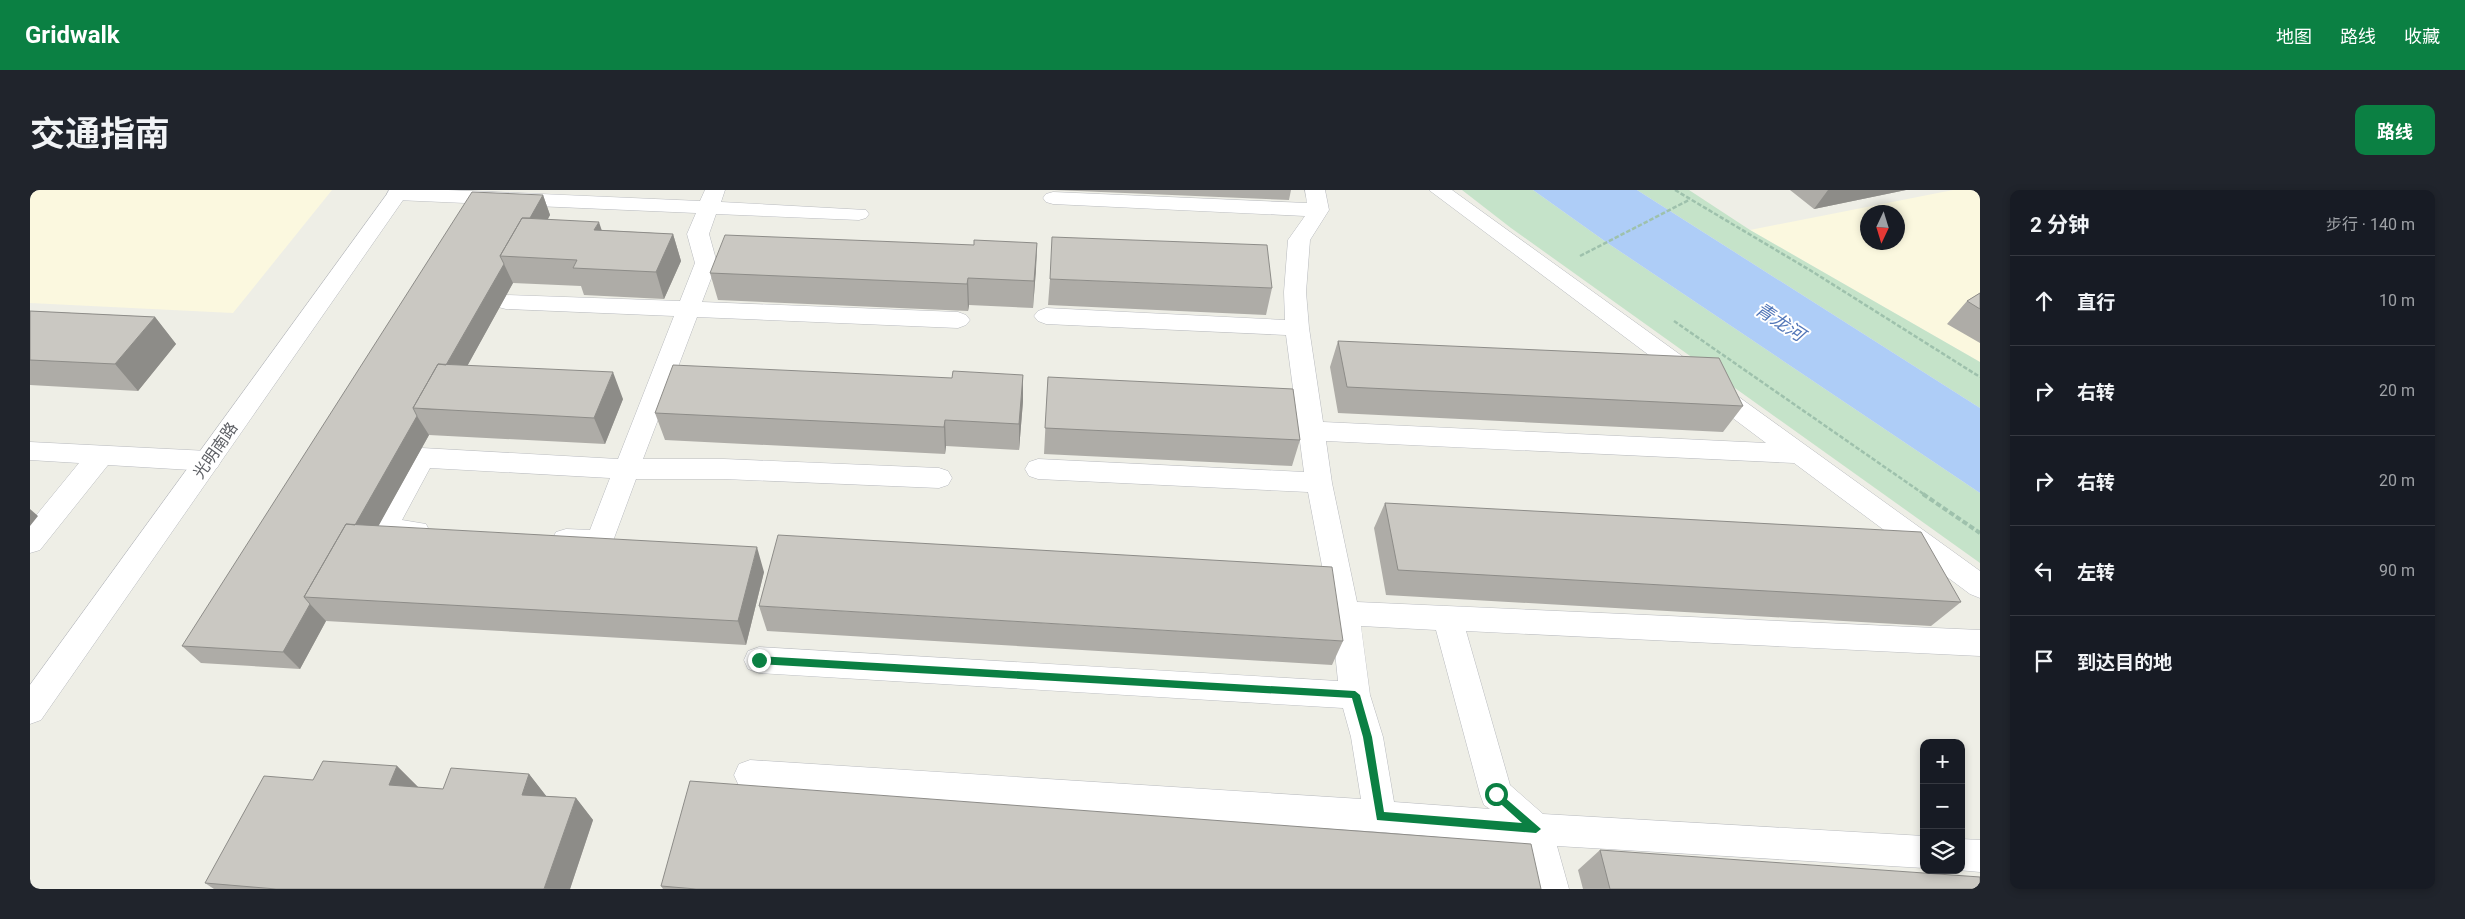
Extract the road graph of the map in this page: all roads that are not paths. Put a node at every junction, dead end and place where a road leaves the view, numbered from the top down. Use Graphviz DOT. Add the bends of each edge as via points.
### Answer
graph roads {
  1 [pos="1439,190"];
  2 [pos="398,192"];
  3 [pos="1053,198"];
  4 [pos="711,199"];
  5 [pos="1317,200"];
  6 [pos="859,214"];
  7 [pos="506,302"];
  8 [pos="689,309"];
  9 [pos="1046,316"];
  10 [pos="958,320"];
  11 [pos="1297,328"];
  12 [pos="1312,431"];
  13 [pos="30,451"];
  14 [pos="1802,454"];
  15 [pos="101,455"];
  16 [pos="208,461"];
  17 [pos="627,468"];
  18 [pos="1038,469"];
  19 [pos="939,478"];
  20 [pos="1319,483"];
  21 [pos="442,533"];
  22 [pos="540,538"];
  23 [pos="30,542"];
  24 [pos="1980,586"];
  25 [pos="1345,613"];
  26 [pos="1448,618"];
  27 [pos="1980,644"];
  28 [pos="759,660"];
  29 [pos="1355,695"];
  30 [pos="30,710"];
  31 [pos="750,774"];
  32 [pos="1380,816"];
  33 [pos="1536,829"];
  34 [pos="1920,852"];
  35 [pos="1965,855"];
  36 [pos="1980,856"];
  37 [pos="1552,889"];
  1 -- 14 [label="street"];
  2 -- 4 [label="street"];
  2 -- 16 [label="street, 光明南路"];
  3 -- 5 [label="street"];
  4 -- 6 [label="street"];
  4 -- 8 [label="street" via="698,234 706,263"];
  5 -- 11 [label="street" via="1299,240 1295,292"];
  7 -- 8 [label="street"];
  8 -- 10 [label="street"];
  8 -- 17 [label="street"];
  9 -- 11 [label="street"];
  11 -- 12 [label="street"];
  12 -- 14 [label="street"];
  12 -- 20 [label="street"];
  13 -- 15 [label="street"];
  14 -- 24 [label="street"];
  15 -- 16 [label="street"];
  15 -- 23 [label="street"];
  16 -- 30 [label="street, 光明南路"];
  17 -- 19 [label="street" via="724,468"];
  17 -- 21 [label="street" via="422,458 383,530"];
  17 -- 22 [label="street" via="599,541"];
  18 -- 20 [label="street"];
  20 -- 25 [label="street"];
  25 -- 26 [label="street"];
  25 -- 29 [label="street"];
  26 -- 27 [label="street"];
  26 -- 33 [label="street" via="1496,794"];
  28 -- 29 [label="street"];
  29 -- 32 [label="street" via="1367,737"];
  31 -- 32 [label="street"];
  32 -- 33 [label="street"];
  33 -- 34 [label="street"];
  33 -- 37 [label="street"];
  35 -- 36 [label="street"];
}
